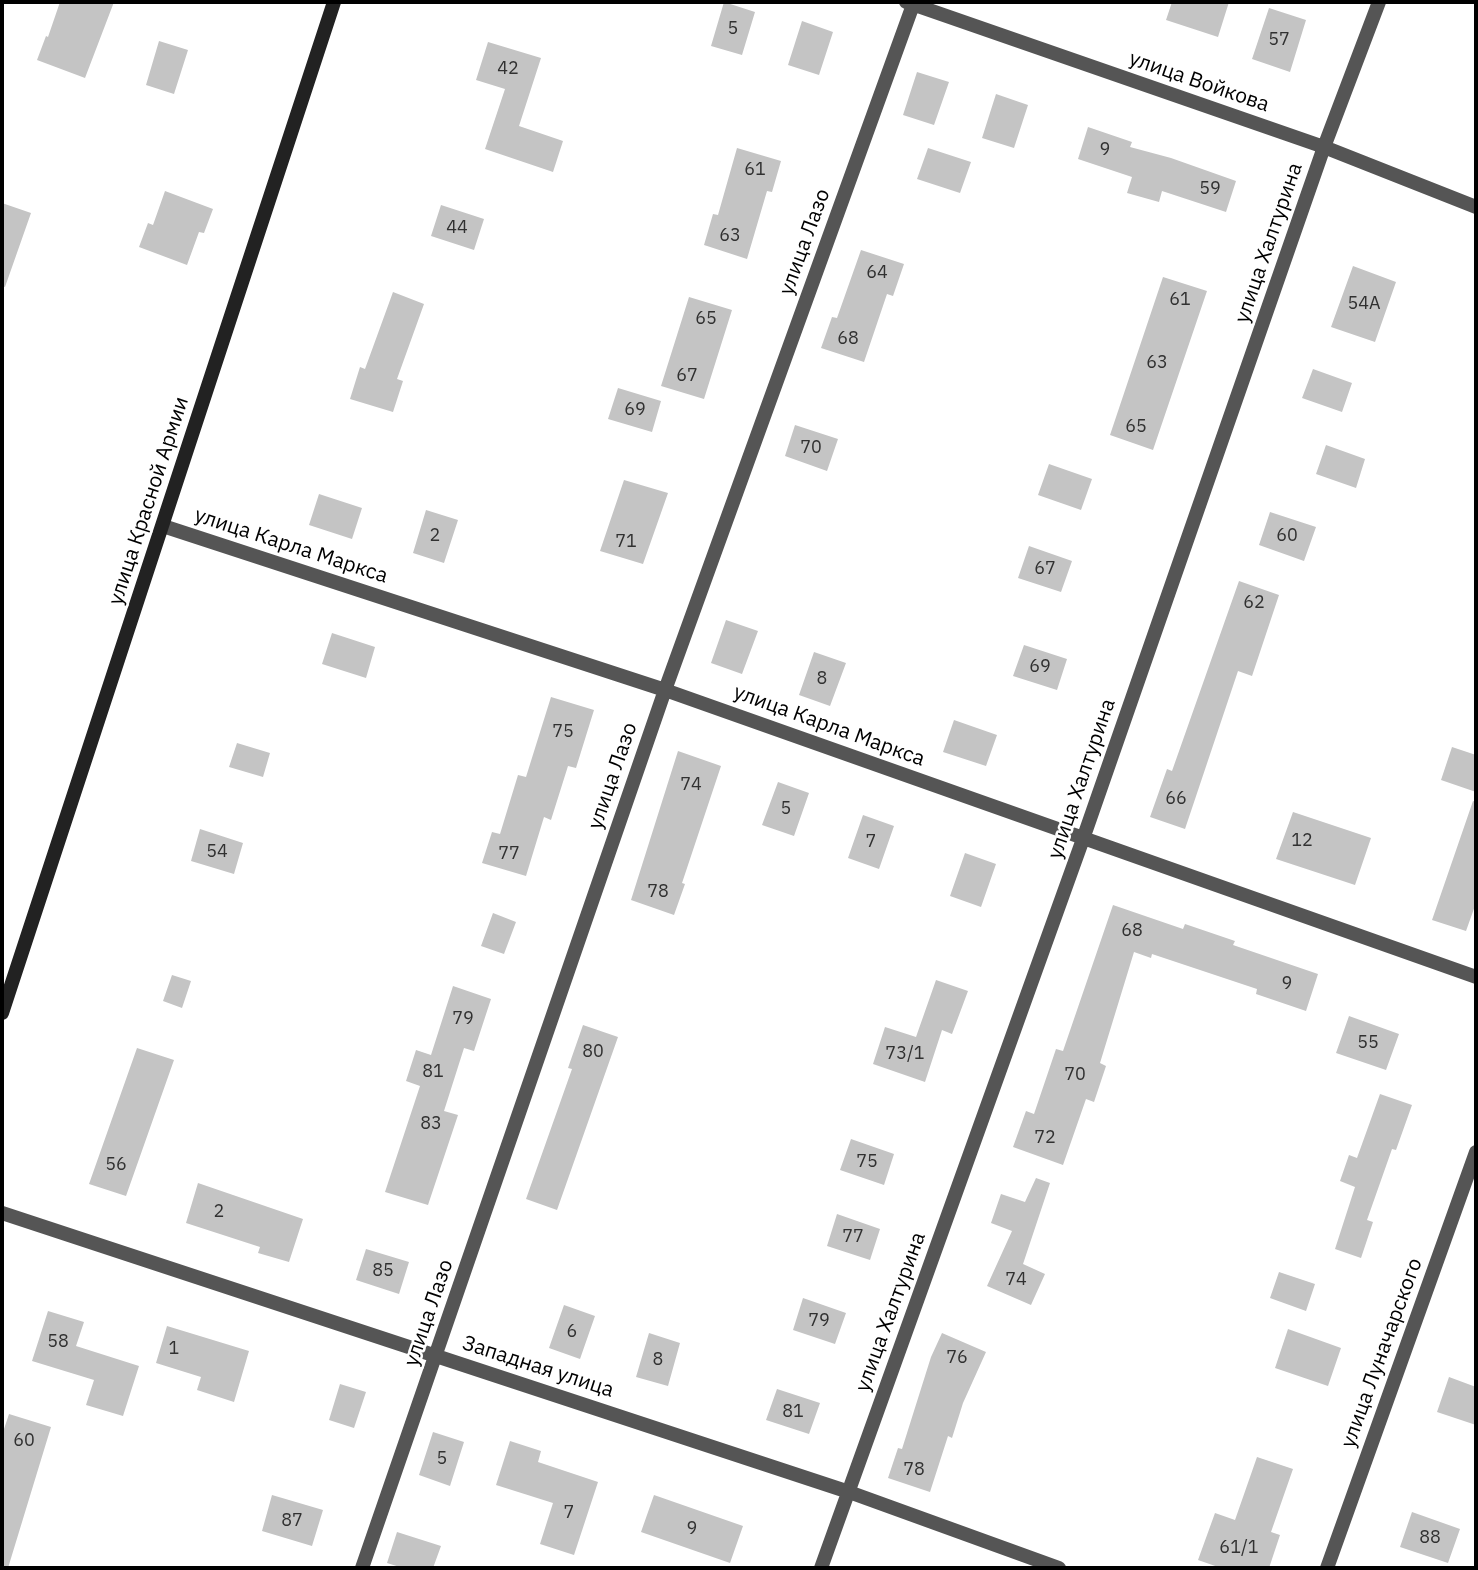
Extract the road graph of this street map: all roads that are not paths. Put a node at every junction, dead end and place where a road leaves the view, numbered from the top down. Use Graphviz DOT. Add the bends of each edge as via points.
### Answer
graph roads {
  1 [pos="334,2"];
  2 [pos="1379,2"];
  3 [pos="911,3"];
  4 [pos="1324,147"];
  5 [pos="1476,207"];
  6 [pos="163,526"];
  7 [pos="665,690"];
  8 [pos="1083,839"];
  9 [pos="1476,977"];
  10 [pos="2,1013"];
  11 [pos="1476,1153"];
  12 [pos="2,1213"];
  13 [pos="437,1355"];
  14 [pos="849,1492"];
  15 [pos="362,1568"];
  16 [pos="821,1568"];
  17 [pos="1059,1568"];
  18 [pos="1327,1568"];
  1 -- 6 [label="street, улица Красной Армии"];
  2 -- 4 [label="street, улица Халтурина"];
  3 -- 4 [label="street, улица Войкова"];
  3 -- 7 [label="street, улица Лазо"];
  4 -- 5 [label="street, улица Войкова"];
  4 -- 8 [label="street, улица Халтурина"];
  6 -- 7 [label="street, улица Карла Маркса"];
  6 -- 10 [label="street, улица Красной Армии"];
  7 -- 8 [label="street, улица Карла Маркса"];
  7 -- 13 [label="street, улица Лазо"];
  8 -- 9 [label="street, улица Карла Маркса"];
  8 -- 14 [label="street, улица Халтурина"];
  11 -- 18 [label="street, улица Луначарского"];
  12 -- 13 [label="street, Западная улица"];
  13 -- 14 [label="street, Западная улица"];
  13 -- 15 [label="street, улица Лазо"];
  14 -- 16 [label="street, улица Халтурина"];
  14 -- 17 [label="street, Западная улица"];
}
